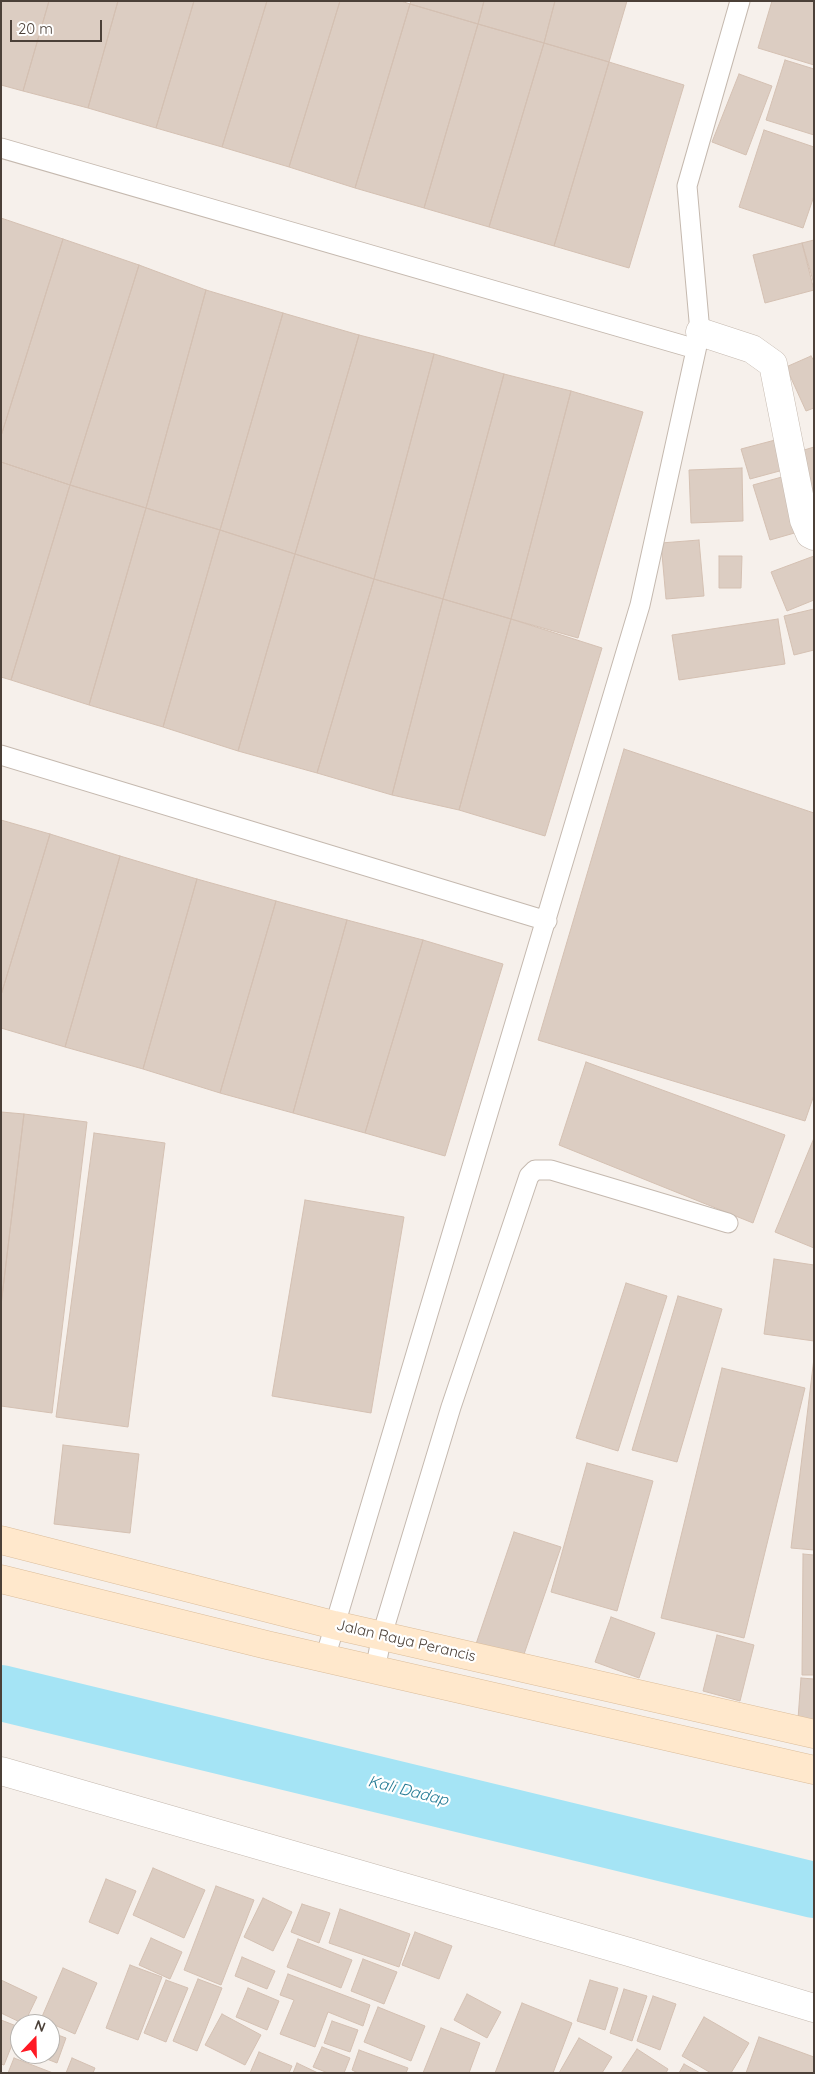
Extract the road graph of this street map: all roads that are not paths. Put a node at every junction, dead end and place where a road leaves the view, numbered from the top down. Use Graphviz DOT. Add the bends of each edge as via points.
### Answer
graph roads {
  1 [pos="740,1"];
  2 [pos="1,148"];
  3 [pos="698,340"];
  4 [pos="814,536"];
  5 [pos="1,755"];
  6 [pos="546,921"];
  7 [pos="728,1223"];
  8 [pos="1,1540"];
  9 [pos="1,1579"];
  10 [pos="334,1625"];
  11 [pos="382,1635"];
  12 [pos="325,1658"];
  13 [pos="374,1670"];
  14 [pos="814,1734"];
  15 [pos="814,1770"];
  16 [pos="4,1780"];
  17 [pos="814,2008"];
  1 -- 3 [label="lane" via="687,186"];
  2 -- 3 [label="lane"];
  3 -- 4 [label="street" via="752,348 773,364 804,520"];
  3 -- 6 [label="lane" via="640,605"];
  5 -- 6 [label="lane"];
  6 -- 10 [label="lane"];
  7 -- 11 [label="lane" via="551,1170 535,1170 530,1176 451,1407"];
  8 -- 10 [label="street, Jalan Raya Perancis"];
  9 -- 12 [label="street"];
  10 -- 11 [label="street, Jalan Raya Perancis"];
  10 -- 12 [label="lane"];
  11 -- 13 [label="lane"];
  11 -- 14 [label="street, Jalan Raya Perancis"];
  12 -- 13 [label="street"];
  13 -- 15 [label="street"];
  16 -- 17 [label="street" via="629,1952"];
}
